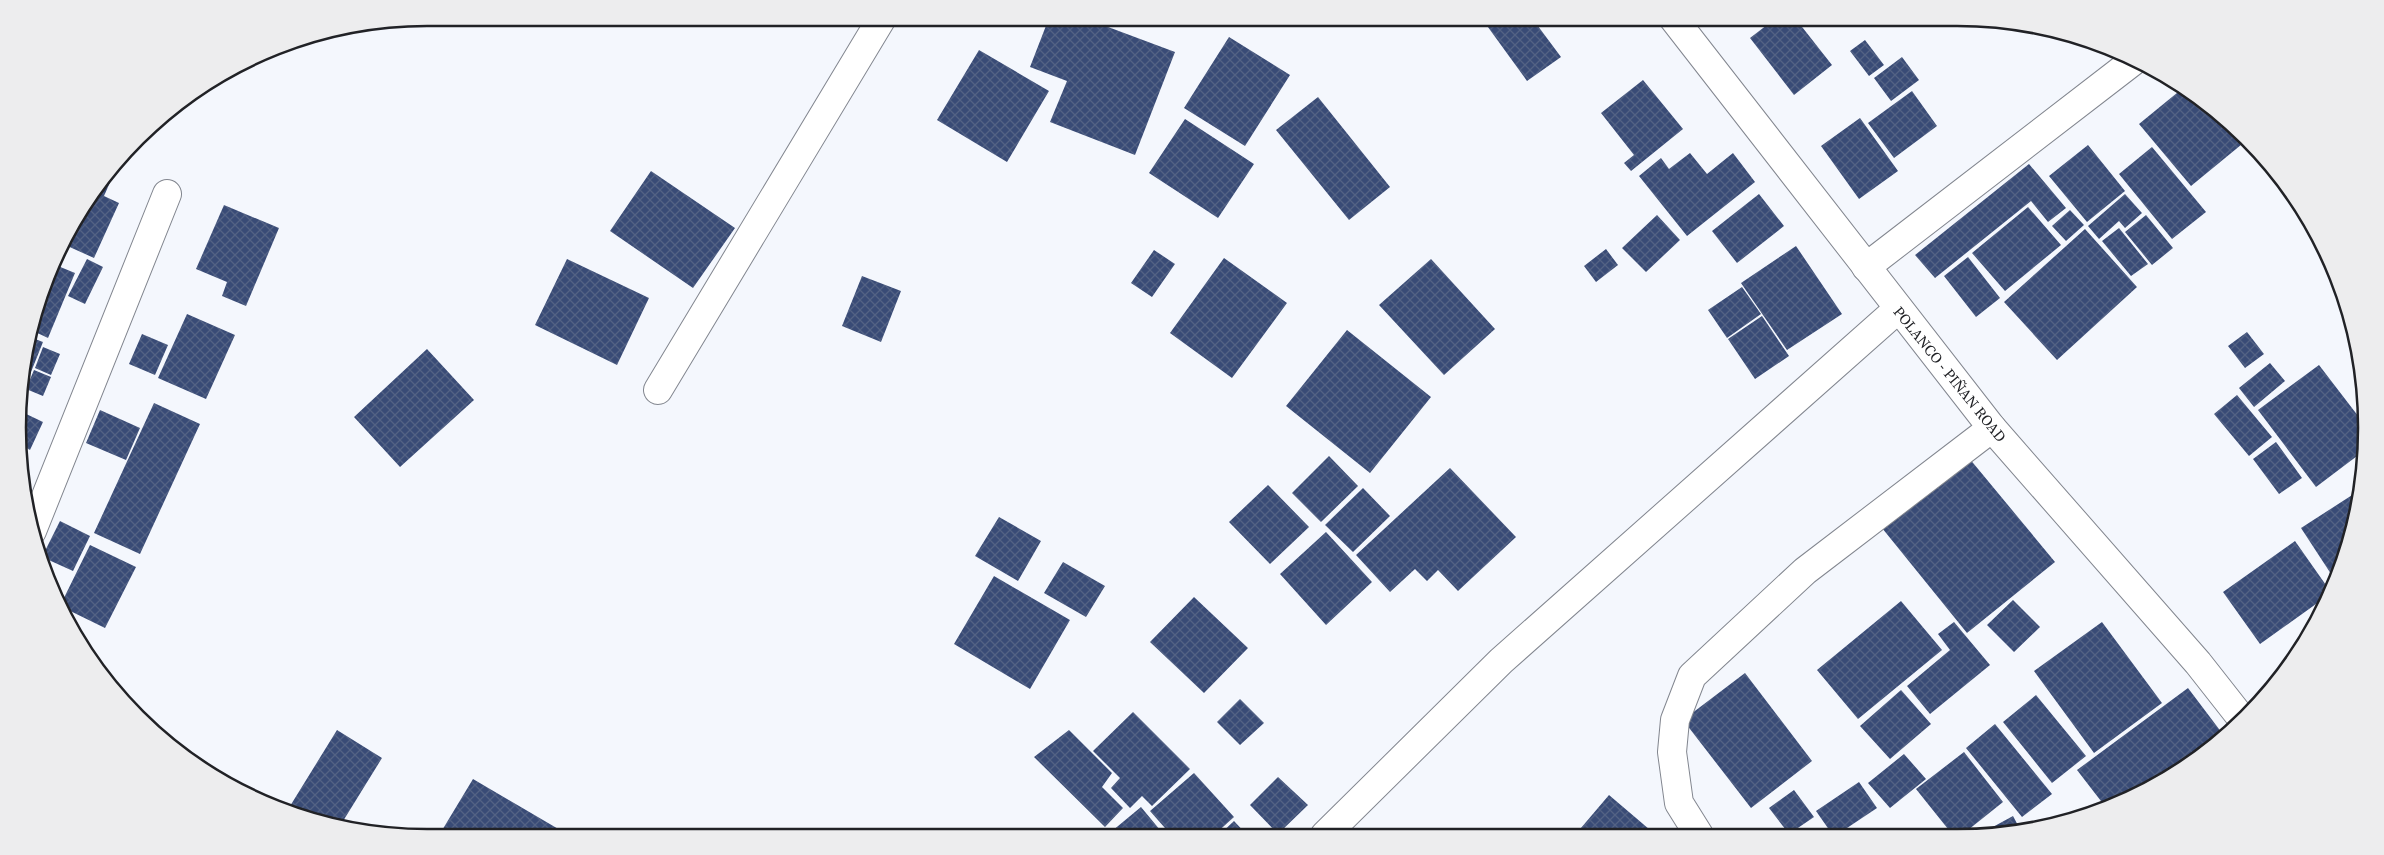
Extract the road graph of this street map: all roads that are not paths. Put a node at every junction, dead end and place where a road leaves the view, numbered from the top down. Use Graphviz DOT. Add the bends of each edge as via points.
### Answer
graph roads {
  1 [pos="877,26"];
  2 [pos="1679,26"];
  3 [pos="2128,65"];
  4 [pos="167,194"];
  5 [pos="1866,267"];
  6 [pos="1898,308"];
  7 [pos="658,390"];
  8 [pos="1992,428"];
  9 [pos="37,518"];
  10 [pos="2238,713"];
  11 [pos="1332,829"];
  12 [pos="1695,829"];
  1 -- 7 [label="street"];
  2 -- 5 [label="street, POLANCO - PIÑAN ROAD"];
  3 -- 5 [label="street"];
  4 -- 9 [label="street"];
  5 -- 6 [label="street, POLANCO - PIÑAN ROAD"];
  6 -- 8 [label="street, POLANCO - PIÑAN ROAD"];
  6 -- 11 [label="street" via="1501,661"];
  8 -- 10 [label="street, POLANCO - PIÑAN ROAD" via="2198,663"];
  8 -- 12 [label="street" via="1805,571 1692,676 1674,720 1672,752 1680,803"];
}
